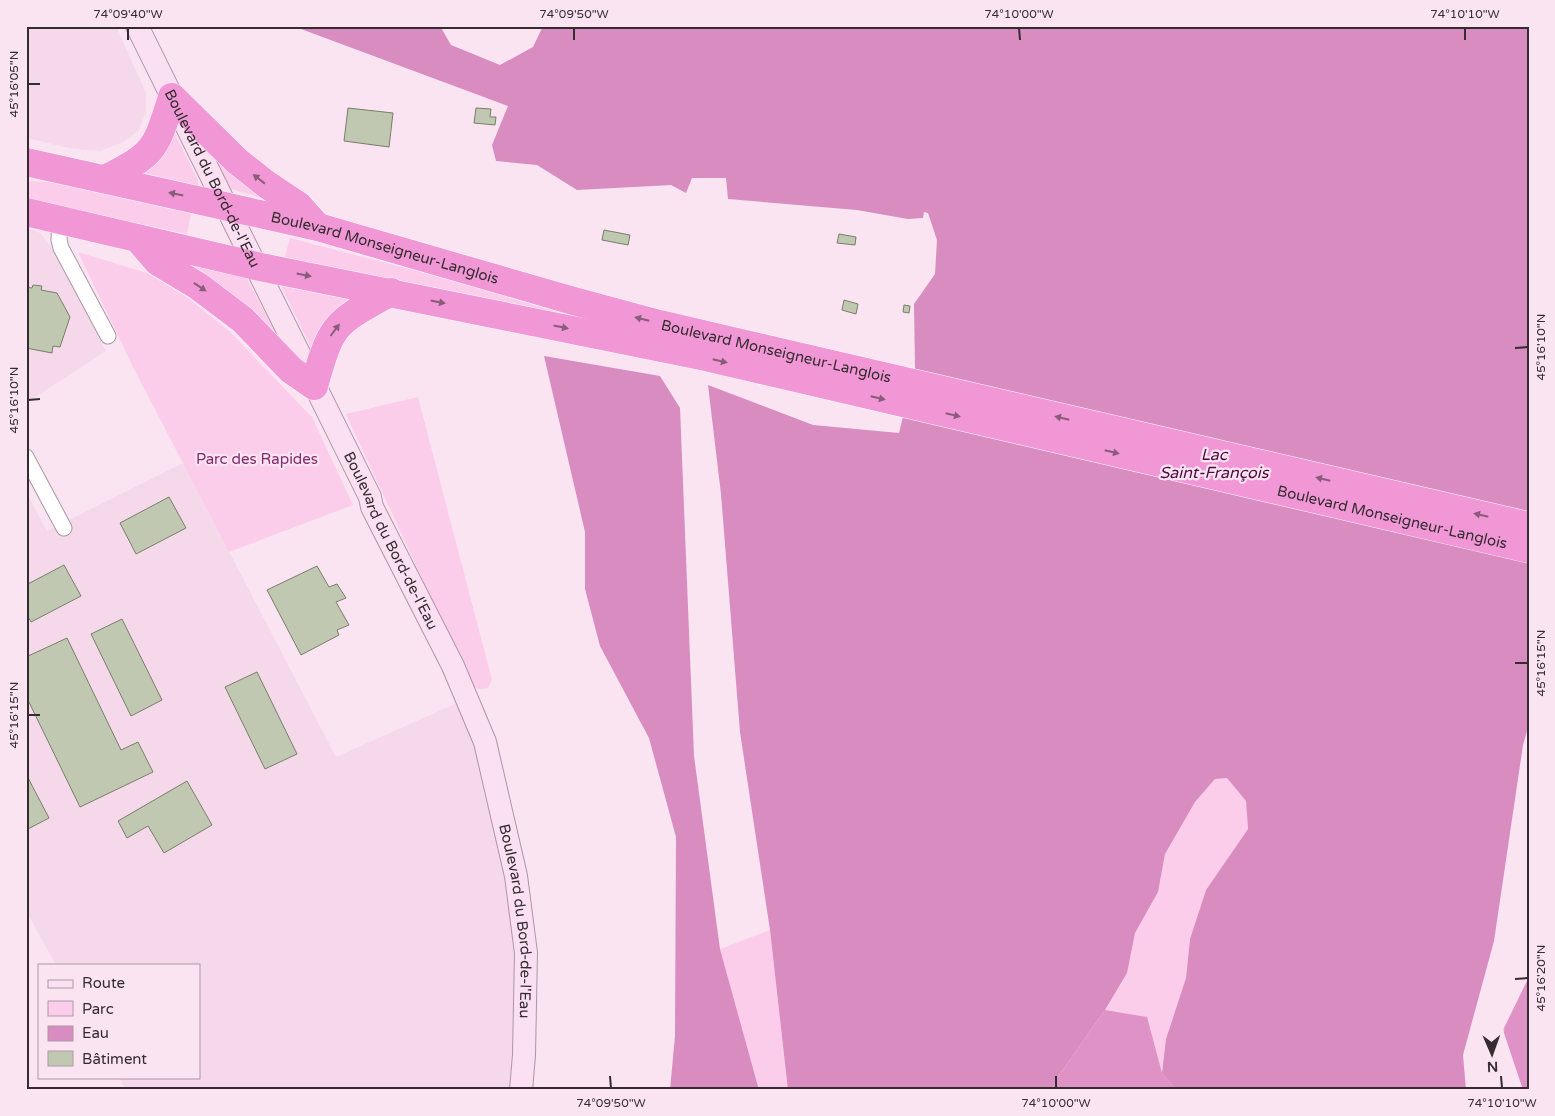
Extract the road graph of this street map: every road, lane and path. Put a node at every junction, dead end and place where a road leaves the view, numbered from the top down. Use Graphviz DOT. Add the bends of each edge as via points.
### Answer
graph roads {
  1 [pos="137,26"];
  2 [pos="172,97"];
  3 [pos="26,162"];
  4 [pos="105,179"];
  5 [pos="224,204"];
  6 [pos="26,212"];
  7 [pos="60,220"];
  8 [pos="318,227"];
  9 [pos="138,239"];
  10 [pos="256,266"];
  11 [pos="390,292"];
  12 [pos="108,336"];
  13 [pos="314,386"];
  14 [pos="908,393"];
  15 [pos="26,457"];
  16 [pos="1529,526"];
  17 [pos="64,528"];
  18 [pos="1529,549"];
  19 [pos="521,1090"];
  1 -- 2 [label="street, Boulevard du Bord-de-l'Eau"];
  2 -- 4 [label="highway" via="161,134 151,150"];
  2 -- 5 [label="street, Boulevard du Bord-de-l'Eau"];
  8 -- 2 [label="highway, one-way" via="299,206 244,167"];
  3 -- 4 [label="highway, Boulevard Monseigneur-Langlois"];
  5 -- 4 [label="highway, Boulevard Monseigneur-Langlois, one-way"];
  5 -- 8 [label="highway, Boulevard Monseigneur-Langlois"];
  5 -- 10 [label="street, Boulevard du Bord-de-l'Eau"];
  6 -- 7 [label="highway, Boulevard Monseigneur-Langlois"];
  7 -- 9 [label="highway, Boulevard Monseigneur-Langlois"];
  7 -- 12 [label="street" via="58,235 61,248"];
  14 -- 8 [label="highway, Boulevard Monseigneur-Langlois, one-way"];
  9 -- 10 [label="highway, Boulevard Monseigneur-Langlois"];
  9 -- 13 [label="highway, one-way" via="158,262 198,286 243,320 291,370"];
  10 -- 11 [label="highway, Boulevard Monseigneur-Langlois, one-way"];
  10 -- 13 [label="street, Boulevard du Bord-de-l'Eau"];
  13 -- 11 [label="highway, one-way" via="327,342 338,325 355,311"];
  11 -- 14 [label="highway, Boulevard Monseigneur-Langlois, one-way" via="698,356"];
  13 -- 19 [label="street, Boulevard du Bord-de-l'Eau" via="452,666 485,742 516,876 526,953"];
  16 -- 14 [label="highway, Boulevard Monseigneur-Langlois, one-way"];
  14 -- 18 [label="highway, Boulevard Monseigneur-Langlois, one-way"];
  15 -- 17 [label="street"];
}
